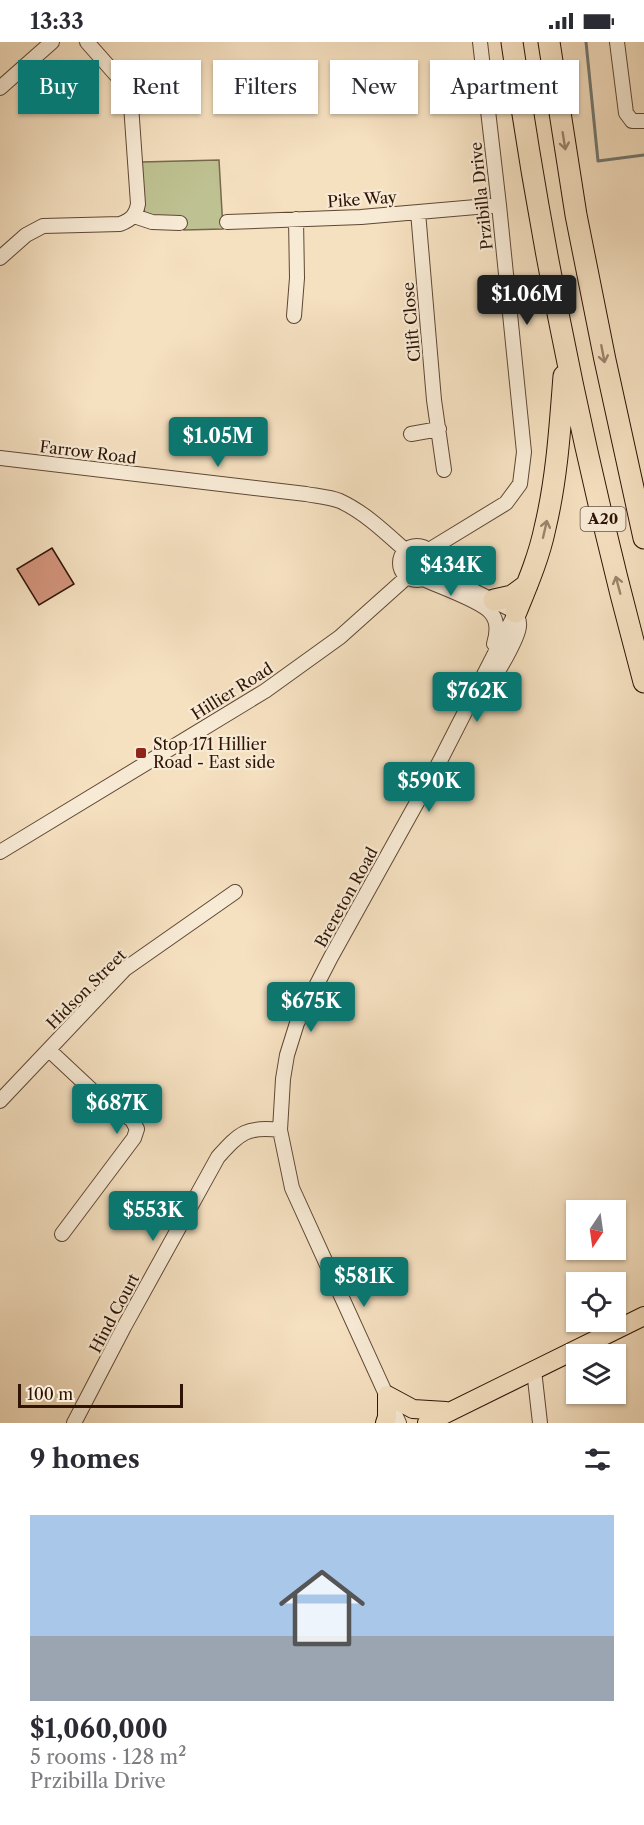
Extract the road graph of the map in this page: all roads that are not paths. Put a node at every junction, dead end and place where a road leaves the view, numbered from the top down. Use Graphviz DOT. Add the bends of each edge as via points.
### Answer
graph roads {
  1 [pos="52,42"];
  2 [pos="87,42"];
  3 [pos="480,42"];
  4 [pos="512,42"];
  5 [pos="549,42"];
  6 [pos="617,42"];
  7 [pos="0,88"];
  8 [pos="638,121"];
  9 [pos="499,206"];
  10 [pos="418,212"];
  11 [pos="134,216"];
  12 [pos="296,219"];
  13 [pos="227,222"];
  14 [pos="180,223"];
  15 [pos="0,258"];
  16 [pos="294,316"];
  17 [pos="566,354"];
  18 [pos="439,429"];
  19 [pos="411,434"];
  20 [pos="625,454"];
  21 [pos="0,458"];
  22 [pos="444,470"];
  23 [pos="644,503"];
  24 [pos="644,538"];
  25 [pos="405,550"];
  26 [pos="431,557"];
  27 [pos="407,577"];
  28 [pos="423,579"];
  29 [pos="527,585"];
  30 [pos="494,600"];
  31 [pos="516,612"];
  32 [pos="487,669"];
  33 [pos="644,682"];
  34 [pos="440,761"];
  35 [pos="0,852"];
  36 [pos="235,892"];
  37 [pos="49,1050"];
  38 [pos="0,1101"];
  39 [pos="280,1130"];
  40 [pos="62,1234"];
  41 [pos="644,1316"];
  42 [pos="534,1370"];
  43 [pos="387,1395"];
  44 [pos="450,1411"];
  45 [pos="74,1423"];
  46 [pos="385,1423"];
  47 [pos="399,1423"];
  48 [pos="427,1423"];
  49 [pos="540,1423"];
  1 -- 7 [label="street"];
  2 -- 11 [label="street" via="118,77 131,105 138,204"];
  3 -- 9 [label="street, Przibilla Drive"];
  4 -- 17 [label="highway, A20"];
  5 -- 20 [label="highway, A20, one-way" via="576,215"];
  6 -- 8 [label="street" via="626,113"];
  9 -- 10 [label="street, Pike Way"];
  9 -- 26 [label="street, Przibilla Drive" via="524,452 520,484 506,503"];
  10 -- 12 [label="street, Pike Way"];
  10 -- 18 [label="street, Clift Close"];
  11 -- 14 [label="street" via="152,222"];
  11 -- 15 [label="street" via="120,224 43,226"];
  12 -- 13 [label="street, Pike Way"];
  12 -- 16 [label="street"];
  29 -- 17 [label="highway, one-way" via="545,529 556,469"];
  33 -- 17 [label="highway, A20, one-way" via="613,565"];
  18 -- 19 [label="street"];
  18 -- 22 [label="street, Clift Close"];
  20 -- 23 [label="highway"];
  20 -- 24 [label="highway, A20"];
  21 -- 25 [label="street, Farrow Road" via="338,500 381,528"];
  25 -- 26 [label="street" via="420,546"];
  25 -- 27 [label="street" via="399,564"];
  26 -- 28 [label="street" via="431,573"];
  26 -- 30 [label="street" via="440,574"];
  27 -- 28 [label="street"];
  27 -- 35 [label="street, Hillier Road" via="340,637 265,691"];
  28 -- 32 [label="street, Brereton Road" via="491,613 497,631"];
  29 -- 30 [label="highway" via="512,596"];
  29 -- 31 [label="highway"];
  30 -- 31 [label="street"];
  31 -- 32 [label="street, Brereton Road"];
  31 -- 34 [label="street, Brereton Road" via="520,626 511,647"];
  32 -- 34 [label="street, Brereton Road"];
  34 -- 39 [label="street, Brereton Road" via="297,1023 283,1079"];
  36 -- 37 [label="street, Hidson Street" via="125,969"];
  37 -- 38 [label="street, Hidson Street"];
  37 -- 40 [label="street" via="96,1094 132,1120 136,1129 134,1138"];
  39 -- 43 [label="street, Brereton Road" via="292,1188"];
  39 -- 45 [label="street, Hind Court" via="262,1128 239,1134 218,1157"];
  41 -- 42 [label="main road"];
  42 -- 44 [label="main road"];
  42 -- 49 [label="street"];
  43 -- 44 [label="main road" via="413,1409"];
  43 -- 46 [label="main road"];
  43 -- 47 [label="street, Brereton Road"];
  44 -- 48 [label="main road"];
}
